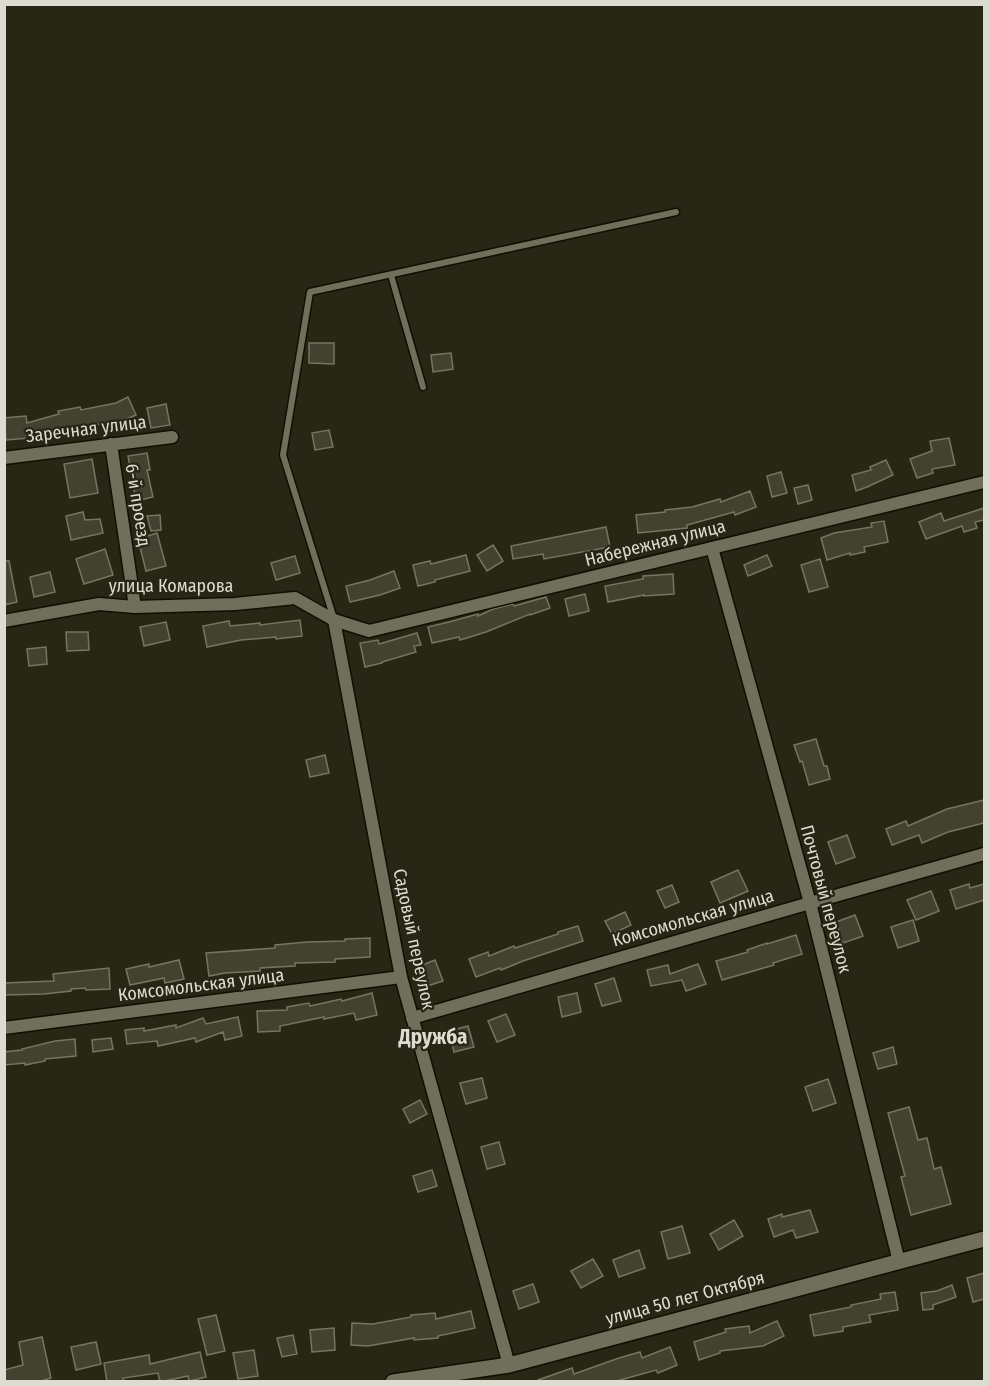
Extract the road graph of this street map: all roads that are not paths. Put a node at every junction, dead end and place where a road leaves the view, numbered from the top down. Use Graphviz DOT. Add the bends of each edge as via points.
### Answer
graph roads {
  1 [pos="676,212"];
  2 [pos="391,275"];
  3 [pos="423,387"];
  4 [pos="172,437"];
  5 [pos="111,444"];
  6 [pos="4,458"];
  7 [pos="984,482"];
  8 [pos="712,548"];
  9 [pos="135,607"];
  10 [pos="334,620"];
  11 [pos="4,621"];
  12 [pos="984,854"];
  13 [pos="810,903"];
  14 [pos="401,976"];
  15 [pos="412,1018"];
  16 [pos="4,1029"];
  17 [pos="984,1239"];
  18 [pos="899,1262"];
  19 [pos="509,1365"];
  20 [pos="393,1382"];
  1 -- 2 [label="lane"];
  2 -- 3 [label="lane"];
  2 -- 10 [label="lane" via="310,292 300,350 283,455"];
  4 -- 5 [label="street, Заречная улица"];
  5 -- 6 [label="street, Заречная улица"];
  5 -- 9 [label="street, 6-й проезд"];
  7 -- 8 [label="street, Набережная улица"];
  8 -- 10 [label="street, Набережная улица" via="369,631"];
  8 -- 13 [label="street, Почтовый переулок"];
  9 -- 10 [label="street, улица Комарова" via="295,598"];
  9 -- 11 [label="street, улица Комарова" via="99,604"];
  10 -- 14 [label="street, Садовый переулок"];
  12 -- 13 [label="street, Комсомольская улица"];
  13 -- 15 [label="street, Комсомольская улица"];
  13 -- 18 [label="street, Почтовый переулок"];
  14 -- 15 [label="street, Садовый переулок"];
  14 -- 16 [label="street, Комсомольская улица"];
  15 -- 19 [label="street, Садовый переулок"];
  17 -- 18 [label="street, улица 50 лет Октября"];
  18 -- 19 [label="street, улица 50 лет Октября"];
  19 -- 20 [label="street, улица 50 лет Октября"];
}
